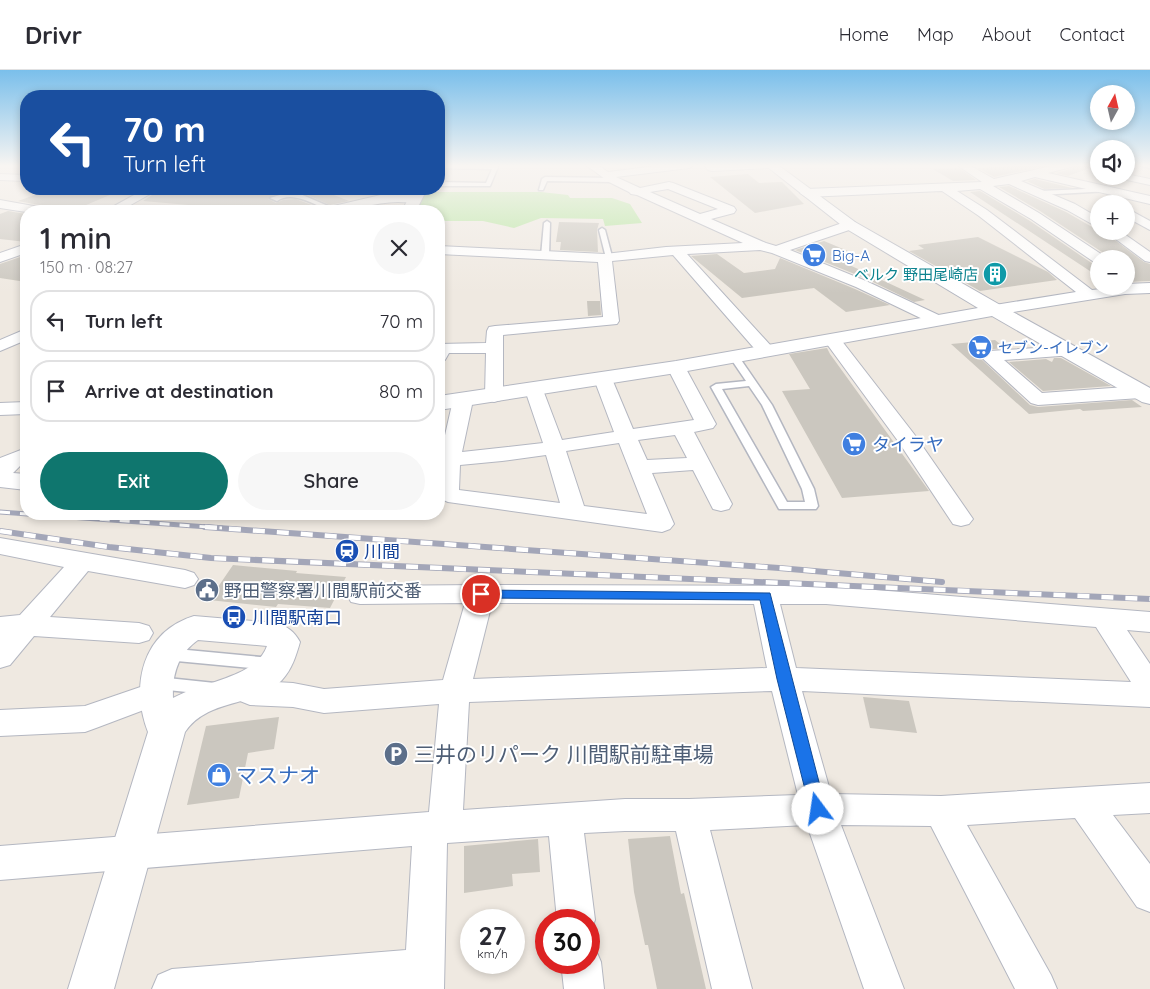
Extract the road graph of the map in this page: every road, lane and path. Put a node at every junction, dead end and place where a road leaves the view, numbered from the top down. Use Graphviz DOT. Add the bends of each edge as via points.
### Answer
graph roads {
  1 [pos="675,208"];
  2 [pos="725,208"];
  3 [pos="826,208"];
  4 [pos="975,208"];
  5 [pos="1023,208"];
  6 [pos="1072,208"];
  7 [pos="1135,217"];
  8 [pos="699,218"];
  9 [pos="1090,219"];
  10 [pos="547,223"];
  11 [pos="850,225"];
  12 [pos="1150,226"];
  13 [pos="602,230"];
  14 [pos="1125,240"];
  15 [pos="1135,240"];
  16 [pos="1150,240"];
  17 [pos="762,246"];
  18 [pos="20,250"];
  19 [pos="445,250"];
  20 [pos="777,250"];
  21 [pos="676,251"];
  22 [pos="1090,253"];
  23 [pos="545,256"];
  24 [pos="0,258"];
  25 [pos="607,258"];
  26 [pos="1150,258"];
  27 [pos="1145,288"];
  28 [pos="1089,295"];
  29 [pos="995,310"];
  30 [pos="939,321"];
  31 [pos="20,337"];
  32 [pos="832,340"];
  33 [pos="0,346"];
  34 [pos="445,348"];
  35 [pos="493,348"];
  36 [pos="1067,350"];
  37 [pos="766,351"];
  38 [pos="734,356"];
  39 [pos="676,367"];
  40 [pos="603,378"];
  41 [pos="752,383"];
  42 [pos="534,390"];
  43 [pos="1145,394"];
  44 [pos="494,396"];
  45 [pos="463,400"];
  46 [pos="445,402"];
  47 [pos="20,408"];
  48 [pos="0,409"];
  49 [pos="682,428"];
  50 [pos="626,436"];
  51 [pos="555,448"];
  52 [pos="20,457"];
  53 [pos="445,457"];
  54 [pos="445,460"];
  55 [pos="701,463"];
  56 [pos="639,467"];
  57 [pos="445,469"];
  58 [pos="0,473"];
  59 [pos="0,477"];
  60 [pos="20,482"];
  61 [pos="722,504"];
  62 [pos="574,512"];
  63 [pos="960,519"];
  64 [pos="0,546"];
  65 [pos="82,562"];
  66 [pos="185,579"];
  67 [pos="481,594"];
  68 [pos="360,595"];
  69 [pos="765,596"];
  70 [pos="1105,619"];
  71 [pos="1150,622"];
  72 [pos="13,626"];
  73 [pos="139,633"];
  74 [pos="0,657"];
  75 [pos="159,677"];
  76 [pos="784,679"];
  77 [pos="1150,688"];
  78 [pos="237,689"];
  79 [pos="455,691"];
  80 [pos="1150,695"];
  81 [pos="0,723"];
  82 [pos="166,732"];
  83 [pos="1150,798"];
  84 [pos="1083,802"];
  85 [pos="818,809"];
  86 [pos="940,811"];
  87 [pos="689,815"];
  88 [pos="565,819"];
  89 [pos="438,828"];
  90 [pos="129,853"];
  91 [pos="0,863"];
  92 [pos="1150,894"];
  93 [pos="575,909"];
  94 [pos="582,974"];
  95 [pos="424,979"];
  96 [pos="91,989"];
  97 [pos="172,989"];
  98 [pos="584,989"];
  99 [pos="732,989"];
  100 [pos="884,989"];
  101 [pos="1037,989"];
  1 -- 8 [label="street"];
  2 -- 8 [label="street" via="730,210"];
  3 -- 11 [label="street"];
  4 -- 28 [label="street"];
  5 -- 22 [label="street"];
  6 -- 9 [label="street"];
  7 -- 12 [label="street"];
  8 -- 17 [label="street"];
  10 -- 23 [label="lane"];
  11 -- 20 [label="street"];
  11 -- 29 [label="street"];
  13 -- 25 [label="lane"];
  14 -- 26 [label="street"];
  15 -- 16 [label="street"];
  17 -- 20 [label="street"];
  17 -- 21 [label="street"];
  18 -- 24 [label="street"];
  19 -- 23 [label="street"];
  20 -- 30 [label="street" via="861,284"];
  21 -- 25 [label="street"];
  21 -- 37 [label="street"];
  23 -- 25 [label="street"];
  25 -- 35 [label="street" via="611,321 495,331"];
  27 -- 28 [label="street"];
  28 -- 29 [label="street"];
  29 -- 30 [label="street"];
  29 -- 36 [label="street"];
  30 -- 32 [label="street"];
  31 -- 33 [label="street"];
  32 -- 37 [label="street"];
  32 -- 63 [label="street" via="907,438"];
  34 -- 35 [label="street"];
  35 -- 44 [label="street"];
  36 -- 43 [label="street"];
  36 -- 43 [label="street" via="988,356 1038,399"];
  37 -- 38 [label="street"];
  38 -- 39 [label="street"];
  38 -- 41 [label="lane"];
  39 -- 40 [label="street"];
  39 -- 49 [label="street" via="706,424"];
  40 -- 42 [label="street"];
  40 -- 50 [label="street"];
  41 -- 41 [label="lane" via="767,405 808,489 812,506 783,506 716,387"];
  42 -- 44 [label="street"];
  42 -- 51 [label="street"];
  44 -- 45 [label="street"];
  45 -- 46 [label="street"];
  45 -- 53 [label="street"];
  47 -- 48 [label="street"];
  49 -- 50 [label="street"];
  49 -- 55 [label="street"];
  50 -- 51 [label="street"];
  50 -- 56 [label="street"];
  51 -- 54 [label="street"];
  51 -- 62 [label="street"];
  52 -- 58 [label="street"];
  55 -- 56 [label="street"];
  55 -- 61 [label="street"];
  56 -- 62 [label="street" via="662,524"];
  57 -- 62 [label="street" via="448,495"];
  59 -- 60 [label="street"];
  64 -- 65 [label="street"];
  65 -- 66 [label="street"];
  65 -- 72 [label="street"];
  67 -- 68 [label="street"];
  67 -- 69 [label="street"];
  67 -- 79 [label="street"];
  69 -- 70 [label="street" via="826,595"];
  69 -- 76 [label="street"];
  70 -- 71 [label="street"];
  70 -- 77 [label="street"];
  72 -- 73 [label="street"];
  72 -- 74 [label="street"];
  75 -- 78 [label="lane"];
  75 -- 78 [label="street" via="178,637 194,628 276,636 284,642 276,664 261,678"];
  75 -- 81 [label="street" via="84,718"];
  75 -- 82 [label="street" via="158,710"];
  76 -- 79 [label="street"];
  76 -- 80 [label="street"];
  76 -- 85 [label="street"];
  78 -- 79 [label="street" via="324,701"];
  78 -- 82 [label="street" via="212,695 186,708"];
  79 -- 89 [label="street"];
  82 -- 90 [label="street"];
  83 -- 84 [label="street"];
  84 -- 86 [label="street"];
  84 -- 92 [label="street"];
  85 -- 86 [label="street"];
  85 -- 87 [label="street"];
  85 -- 100 [label="street"];
  86 -- 101 [label="street"];
  87 -- 88 [label="street"];
  87 -- 99 [label="street"];
  88 -- 89 [label="street"];
  88 -- 93 [label="street"];
  89 -- 90 [label="street"];
  89 -- 95 [label="street"];
  90 -- 91 [label="street"];
  90 -- 96 [label="street"];
  94 -- 98 [label="street"];
  95 -- 97 [label="street"];
}
